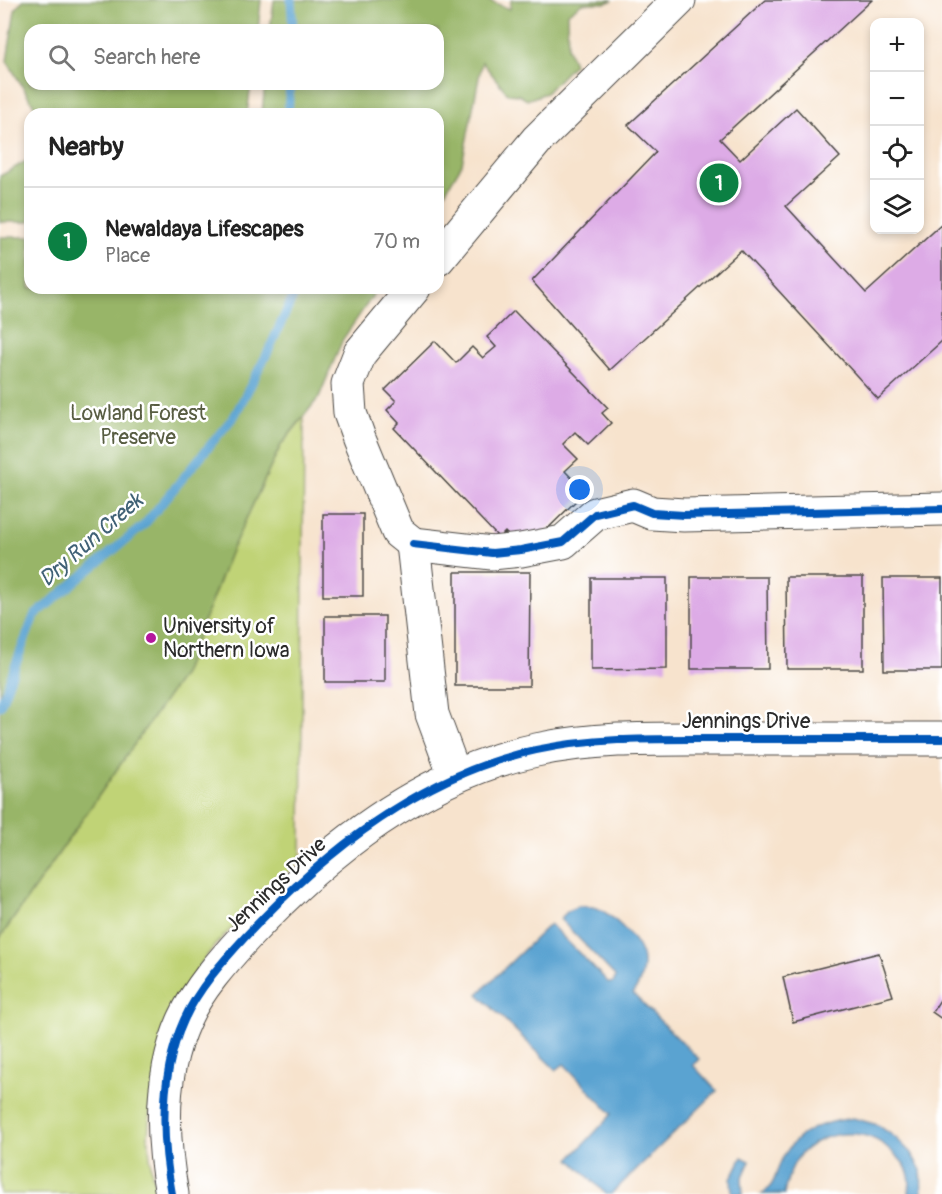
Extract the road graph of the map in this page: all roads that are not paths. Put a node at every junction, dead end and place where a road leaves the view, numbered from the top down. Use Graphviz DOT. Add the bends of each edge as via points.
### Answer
graph roads {
  1 [pos="679,0"];
  2 [pos="444,252"];
  3 [pos="409,294"];
  4 [pos="942,509"];
  5 [pos="413,544"];
  6 [pos="942,740"];
  7 [pos="455,776"];
  8 [pos="172,1194"];
  1 -- 2 [label="street" via="537,140"];
  3 -- 5 [label="street" via="360,353 348,384 350,413 359,438 398,532"];
  4 -- 5 [label="street" via="684,515 651,513 633,506 595,514 563,542 520,550 492,553"];
  5 -- 7 [label="street" via="432,714"];
  6 -- 7 [label="street, Jennings Drive" via="606,739 535,750"];
  7 -- 8 [label="street, Jennings Drive" via="372,824 301,881 233,950 201,991 184,1020 167,1070 164,1134"];
}
